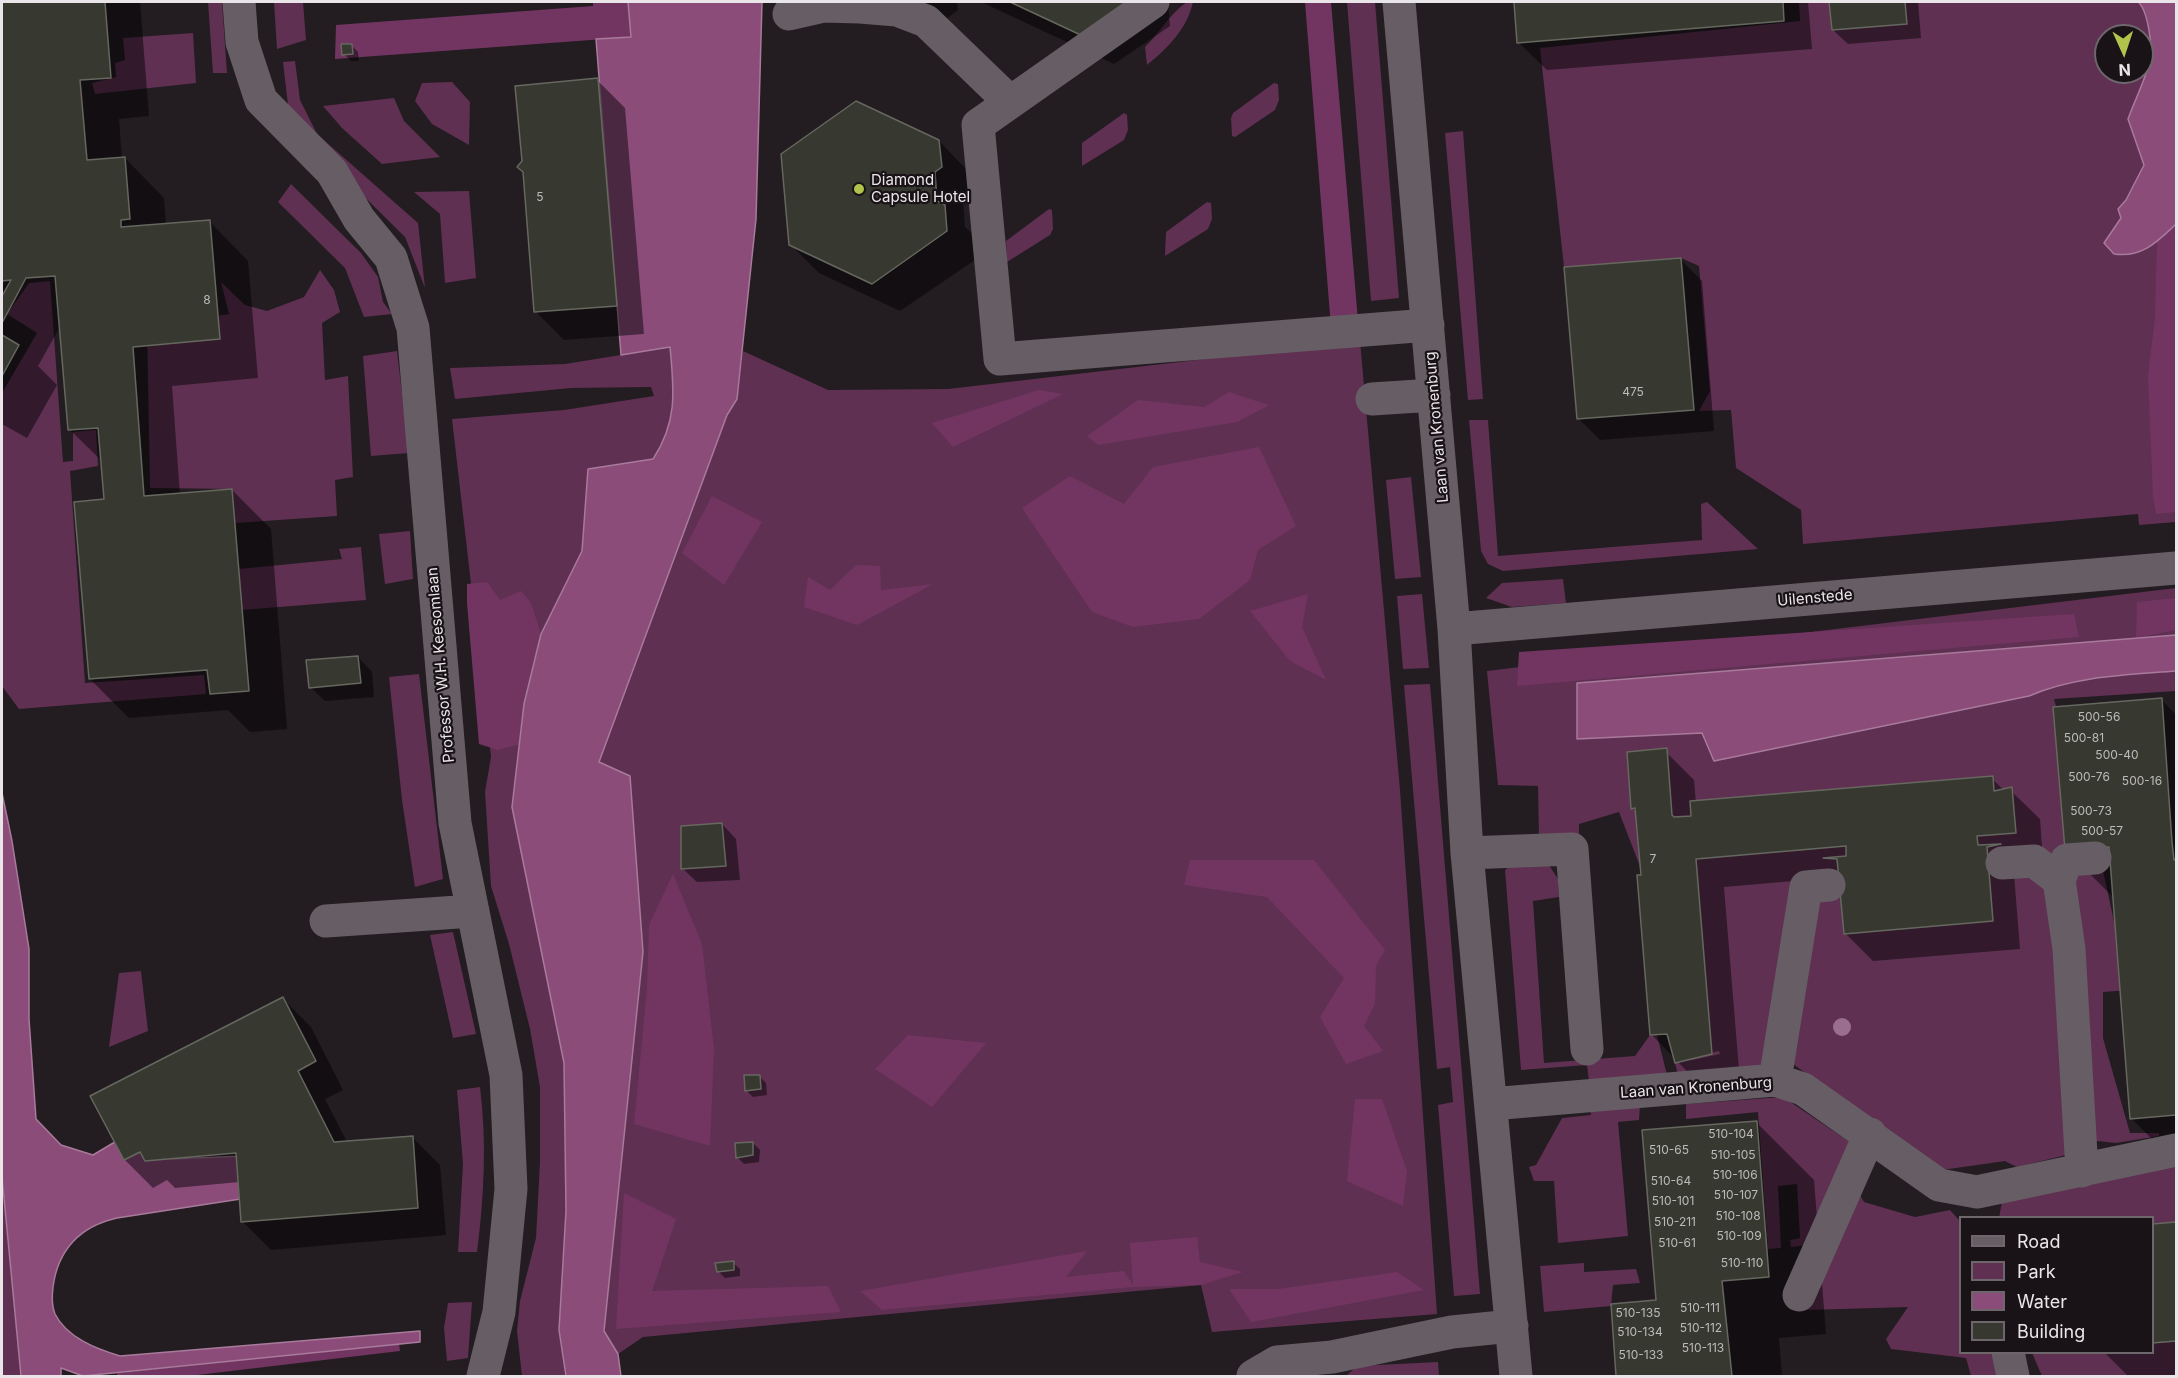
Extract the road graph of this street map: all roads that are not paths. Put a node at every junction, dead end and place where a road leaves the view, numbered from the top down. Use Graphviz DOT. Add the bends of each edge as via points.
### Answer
graph roads {
  1 [pos="239,2"];
  2 [pos="1153,2"];
  3 [pos="1399,2"];
  4 [pos="789,14"];
  5 [pos="1010,102"];
  6 [pos="1428,325"];
  7 [pos="1434,394"];
  8 [pos="1372,399"];
  9 [pos="2176,567"];
  10 [pos="1454,629"];
  11 [pos="1467,853"];
  12 [pos="2095,858"];
  13 [pos="2002,863"];
  14 [pos="2060,880"];
  15 [pos="1829,885"];
  16 [pos="473,911"];
  17 [pos="326,921"];
  18 [pos="1587,1048"];
  19 [pos="1775,1080"];
  20 [pos="1491,1104"];
  21 [pos="1870,1134"];
  22 [pos="2176,1150"];
  23 [pos="2082,1171"];
  24 [pos="1978,1205"];
  25 [pos="1799,1295"];
  26 [pos="1512,1326"];
  27 [pos="2008,1354"];
  28 [pos="1333,1367"];
  29 [pos="483,1377"];
  30 [pos="1253,1377"];
  31 [pos="1516,1377"];
  32 [pos="2013,1377"];
  1 -- 16 [label="street, Professor W.H. Keesomlaan" via="242,42 261,100 332,172 359,219 391,258 413,328 455,822"];
  2 -- 5 [label="street"];
  3 -- 6 [label="street, Laan van Kronenburg"];
  4 -- 5 [label="street" via="824,6 860,7 897,10 926,21"];
  5 -- 6 [label="street" via="978,125 999,359"];
  6 -- 7 [label="street, Laan van Kronenburg"];
  7 -- 8 [label="street"];
  7 -- 10 [label="street, Laan van Kronenburg"];
  9 -- 10 [label="street, Uilenstede"];
  10 -- 11 [label="street, Laan van Kronenburg"];
  11 -- 18 [label="street" via="1572,849"];
  11 -- 20 [label="street, Laan van Kronenburg"];
  12 -- 14 [label="street" via="2067,860"];
  13 -- 14 [label="street" via="2034,861"];
  14 -- 23 [label="street" via="2069,949"];
  15 -- 19 [label="street" via="1806,887"];
  16 -- 17 [label="street"];
  16 -- 29 [label="street, Professor W.H. Keesomlaan" via="506,1075 511,1189 499,1312"];
  19 -- 20 [label="street, Laan van Kronenburg"];
  19 -- 21 [label="street, Laan van Kronenburg" via="1803,1089"];
  20 -- 26 [label="street, Laan van Kronenburg"];
  21 -- 24 [label="street, Laan van Kronenburg" via="1939,1185"];
  21 -- 25 [label="street"];
  22 -- 23 [label="street"];
  23 -- 24 [label="street"];
  26 -- 28 [label="street" via="1452,1332"];
  26 -- 31 [label="street, Laan van Kronenburg"];
  27 -- 32 [label="street"];
  28 -- 30 [label="street" via="1277,1362"];
}
